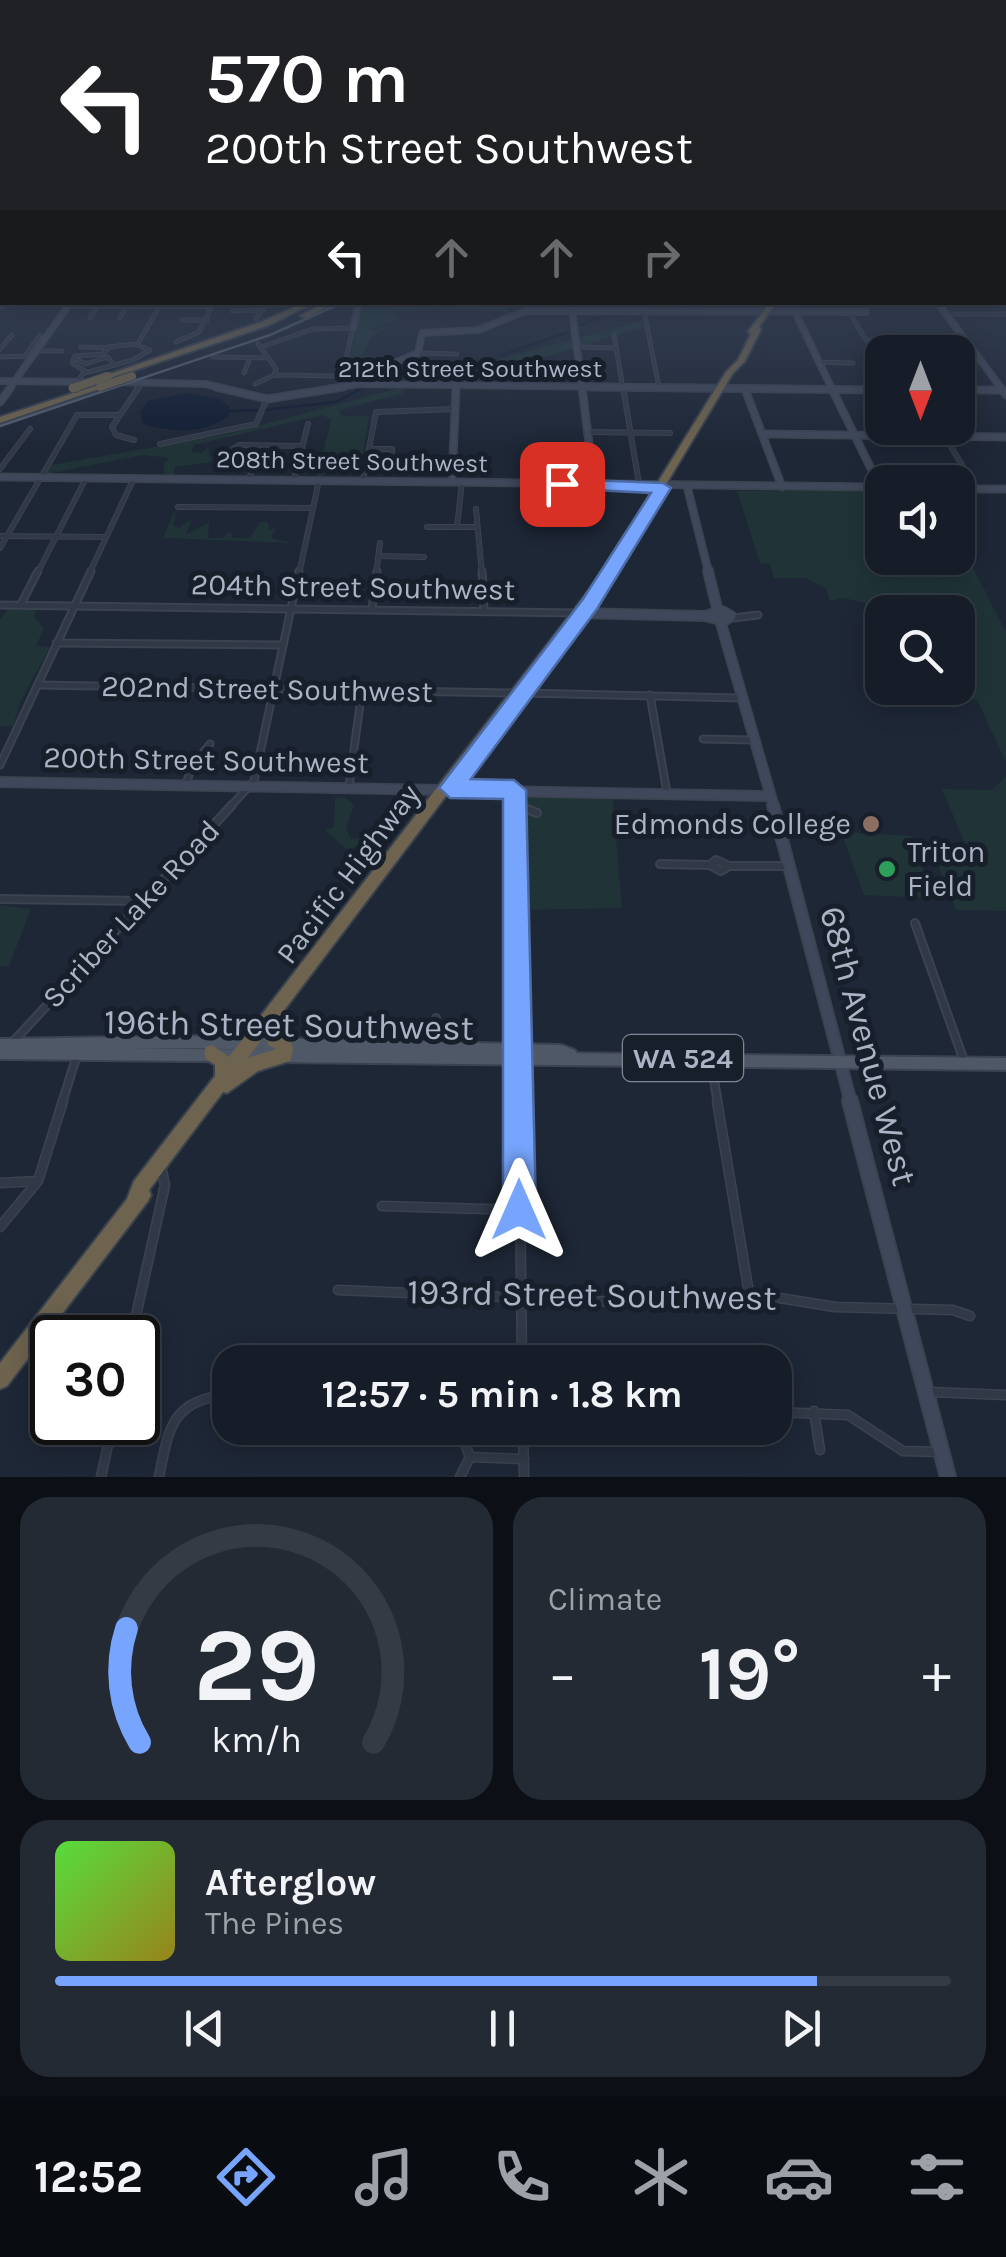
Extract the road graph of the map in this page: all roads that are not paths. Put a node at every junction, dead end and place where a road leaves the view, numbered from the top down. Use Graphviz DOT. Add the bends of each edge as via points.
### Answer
graph roads {
  1 [pos="65,311"];
  2 [pos="95,311"];
  3 [pos="124,311"];
  4 [pos="157,311"];
  5 [pos="211,311"];
  6 [pos="262,311"];
  7 [pos="286,311"];
  8 [pos="292,311"];
  9 [pos="312,311"];
  10 [pos="357,311"];
  11 [pos="523,311"];
  12 [pos="572,311"];
  13 [pos="644,311"];
  14 [pos="943,311"];
  15 [pos="767,312"];
  16 [pos="794,312"];
  17 [pos="849,312"];
  18 [pos="866,312"];
  19 [pos="945,314"];
  20 [pos="1006,314"];
  21 [pos="90,318"];
  22 [pos="120,318"];
  23 [pos="256,318"];
  24 [pos="182,320"];
  25 [pos="207,320"];
  26 [pos="353,328"];
  27 [pos="12,334"];
  28 [pos="178,334"];
  29 [pos="40,335"];
  30 [pos="298,335"];
  31 [pos="614,335"];
  32 [pos="961,335"];
  33 [pos="226,337"];
  34 [pos="865,338"];
  35 [pos="182,340"];
  36 [pos="139,342"];
  37 [pos="176,342"];
  38 [pos="310,342"];
  39 [pos="82,347"];
  40 [pos="108,347"];
  41 [pos="576,347"];
  42 [pos="615,348"];
  43 [pos="0,349"];
  44 [pos="37,351"];
  45 [pos="62,351"];
  46 [pos="418,354"];
  47 [pos="457,354"];
  48 [pos="975,354"];
  49 [pos="0,357"];
  50 [pos="213,357"];
  51 [pos="225,357"];
  52 [pos="74,358"];
  53 [pos="248,358"];
  54 [pos="269,358"];
  55 [pos="114,359"];
  56 [pos="818,362"];
  57 [pos="854,363"];
  58 [pos="222,366"];
  59 [pos="243,372"];
  60 [pos="84,373"];
  61 [pos="274,375"];
  62 [pos="342,376"];
  63 [pos="0,381"];
  64 [pos="15,381"];
  65 [pos="143,382"];
  66 [pos="255,384"];
  67 [pos="352,384"];
  68 [pos="391,384"];
  69 [pos="75,385"];
  70 [pos="456,385"];
  71 [pos="580,387"];
  72 [pos="620,388"];
  73 [pos="659,388"];
  74 [pos="720,389"];
  75 [pos="745,389"];
  76 [pos="830,389"];
  77 [pos="865,390"];
  78 [pos="975,391"];
  79 [pos="1005,392"];
  80 [pos="267,399"];
  81 [pos="456,409"];
  82 [pos="1,411"];
  83 [pos="118,415"];
  84 [pos="308,424"];
  85 [pos="30,428"];
  86 [pos="586,432"];
  87 [pos="629,432"];
  88 [pos="670,432"];
  89 [pos="764,434"];
  90 [pos="854,435"];
  91 [pos="865,435"];
  92 [pos="975,436"];
  93 [pos="1006,436"];
  94 [pos="134,440"];
  95 [pos="160,444"];
  96 [pos="950,445"];
  97 [pos="302,446"];
  98 [pos="368,449"];
  99 [pos="225,454"];
  100 [pos="392,456"];
  101 [pos="256,458"];
  102 [pos="869,465"];
  103 [pos="0,469"];
  104 [pos="0,477"];
  105 [pos="41,477"];
  106 [pos="87,478"];
  107 [pos="134,478"];
  108 [pos="248,479"];
  109 [pos="294,480"];
  110 [pos="319,480"];
  111 [pos="364,480"];
  112 [pos="457,482"];
  113 [pos="594,484"];
  114 [pos="640,485"];
  115 [pos="662,485"];
  116 [pos="687,486"];
  117 [pos="782,486"];
  118 [pos="865,488"];
  119 [pos="976,489"];
  120 [pos="1006,489"];
  121 [pos="178,507"];
  122 [pos="312,508"];
  123 [pos="476,509"];
  124 [pos="427,527"];
  125 [pos="457,527"];
  126 [pos="475,527"];
  127 [pos="4,536"];
  128 [pos="56,536"];
  129 [pos="106,537"];
  130 [pos="380,543"];
  131 [pos="0,548"];
  132 [pos="379,556"];
  133 [pos="424,557"];
  134 [pos="476,576"];
  135 [pos="484,576"];
  136 [pos="0,604"];
  137 [pos="21,604"];
  138 [pos="75,606"];
  139 [pos="292,607"];
  140 [pos="372,608"];
  141 [pos="484,611"];
  142 [pos="580,614"];
  143 [pos="723,614"];
  144 [pos="758,615"];
  145 [pos="704,616"];
  146 [pos="56,643"];
  147 [pos="283,645"];
  148 [pos="38,685"];
  149 [pos="275,687"];
  150 [pos="362,690"];
  151 [pos="497,693"];
  152 [pos="523,693"];
  153 [pos="650,695"];
  154 [pos="745,698"];
  155 [pos="703,740"];
  156 [pos="756,740"];
  157 [pos="210,744"];
  158 [pos="0,765"];
  159 [pos="0,782"];
  160 [pos="186,784"];
  161 [pos="232,784"];
  162 [pos="252,784"];
  163 [pos="349,786"];
  164 [pos="446,788"];
  165 [pos="514,790"];
  166 [pos="667,793"];
  167 [pos="242,796"];
  168 [pos="770,796"];
  169 [pos="515,804"];
  170 [pos="537,813"];
  171 [pos="660,864"];
  172 [pos="789,866"];
  173 [pos="0,899"];
  174 [pos="143,901"];
  175 [pos="915,923"];
  176 [pos="436,1018"];
  177 [pos="274,1022"];
  178 [pos="149,1042"];
  179 [pos="92,1044"];
  180 [pos="342,1047"];
  181 [pos="249,1049"];
  182 [pos="285,1050"];
  183 [pos="135,1051"];
  184 [pos="3,1052"];
  185 [pos="78,1052"];
  186 [pos="398,1052"];
  187 [pos="212,1053"];
  188 [pos="430,1053"];
  189 [pos="519,1054"];
  190 [pos="322,1056"];
  191 [pos="710,1058"];
  192 [pos="841,1060"];
  193 [pos="965,1064"];
  194 [pos="1006,1064"];
  195 [pos="224,1081"];
  196 [pos="162,1171"];
  197 [pos="38,1181"];
  198 [pos="0,1183"];
  199 [pos="136,1199"];
  200 [pos="382,1206"];
  201 [pos="519,1210"];
  202 [pos="0,1227"];
  203 [pos="338,1290"];
  204 [pos="749,1293"];
  205 [pos="522,1297"];
  206 [pos="906,1310"];
  207 [pos="136,1315"];
  208 [pos="970,1316"];
  209 [pos="522,1345"];
  210 [pos="0,1379"];
  211 [pos="927,1392"];
  212 [pos="1006,1395"];
  213 [pos="212,1397"];
  214 [pos="814,1411"];
  215 [pos="792,1412"];
  216 [pos="108,1445"];
  217 [pos="465,1445"];
  218 [pos="524,1445"];
  219 [pos="820,1450"];
  220 [pos="942,1452"];
  221 [pos="470,1457"];
  222 [pos="524,1459"];
  223 [pos="101,1477"];
  224 [pos="160,1477"];
  225 [pos="460,1477"];
  226 [pos="524,1477"];
  227 [pos="948,1477"];
  1 -- 44 [label="street"];
  2 -- 21 [label="street"];
  3 -- 22 [label="street"];
  4 -- 36 [label="street"];
  5 -- 25 [label="street"];
  6 -- 23 [label="street"];
  7 -- 33 [label="highway"];
  8 -- 33 [label="highway"];
  9 -- 82 [label="highway, bridge" via="98,388"];
  10 -- 26 [label="street"];
  11 -- 46 [label="street" via="472,332 423,332"];
  12 -- 41 [label="street"];
  13 -- 15 [label="street"];
  13 -- 73 [label="street"];
  14 -- 19 [label="street"];
  15 -- 16 [label="street"];
  15 -- 74 [label="highway, Pacific Highway"];
  16 -- 17 [label="street"];
  16 -- 56 [label="street"];
  17 -- 18 [label="street"];
  17 -- 34 [label="street"];
  19 -- 20 [label="street"];
  19 -- 32 [label="street"];
  24 -- 25 [label="street"];
  25 -- 35 [label="street"];
  26 -- 30 [label="street"];
  26 -- 62 [label="street"];
  27 -- 43 [label="street"];
  28 -- 35 [label="street"];
  29 -- 49 [label="street" via="28,355"];
  30 -- 38 [label="street"];
  30 -- 54 [label="street" via="260,346"];
  31 -- 42 [label="street"];
  33 -- 69 [label="highway, bridge"];
  35 -- 37 [label="street"];
  39 -- 40 [label="street"];
  40 -- 52 [label="street" via="103,354"];
  40 -- 55 [label="street" via="150,350 133,360"];
  41 -- 42 [label="street"];
  41 -- 71 [label="street"];
  42 -- 72 [label="street"];
  44 -- 45 [label="street"];
  44 -- 64 [label="street"];
  46 -- 47 [label="street"];
  46 -- 68 [label="street" via="396,362"];
  48 -- 79 [label="street"];
  50 -- 51 [label="street"];
  51 -- 53 [label="street"];
  51 -- 58 [label="street"];
  52 -- 55 [label="street" via="86,364"];
  52 -- 60 [label="street"];
  53 -- 54 [label="street"];
  53 -- 59 [label="street"];
  54 -- 61 [label="street"];
  55 -- 60 [label="street"];
  56 -- 57 [label="street"];
  56 -- 76 [label="street"];
  60 -- 69 [label="street"];
  61 -- 62 [label="street"];
  61 -- 66 [label="street"];
  62 -- 67 [label="street"];
  63 -- 64 [label="street, 212th Street Southwest"];
  64 -- 69 [label="street, 212th Street Southwest"];
  64 -- 82 [label="street"];
  65 -- 69 [label="street, 212th Street Southwest"];
  65 -- 80 [label="street, 212th Street Southwest" via="205,384"];
  65 -- 83 [label="street"];
  67 -- 68 [label="street, 212th Street Southwest"];
  67 -- 80 [label="street, 212th Street Southwest"];
  68 -- 70 [label="street, 212th Street Southwest"];
  69 -- 82 [label="highway"];
  70 -- 71 [label="street, 212th Street Southwest"];
  70 -- 81 [label="street"];
  71 -- 72 [label="street, 212th Street Southwest"];
  71 -- 86 [label="street"];
  72 -- 73 [label="street, 212th Street Southwest"];
  72 -- 87 [label="street"];
  73 -- 74 [label="street, 212th Street Southwest"];
  74 -- 75 [label="street, 212th Street Southwest"];
  74 -- 115 [label="highway, Pacific Highway"];
  75 -- 76 [label="street, 212th Street Southwest"];
  75 -- 89 [label="street"];
  76 -- 77 [label="street, 212th Street Southwest"];
  76 -- 90 [label="street"];
  78 -- 79 [label="street"];
  80 -- 95 [label="street" via="256,424"];
  81 -- 98 [label="street" via="380,410"];
  81 -- 112 [label="street"];
  83 -- 94 [label="street" via="112,431"];
  83 -- 105 [label="street" via="77,415"];
  84 -- 97 [label="street"];
  85 -- 103 [label="street"];
  86 -- 87 [label="street"];
  86 -- 113 [label="street"];
  87 -- 88 [label="street"];
  87 -- 114 [label="street"];
  89 -- 90 [label="street"];
  89 -- 117 [label="street"];
  90 -- 91 [label="street"];
  90 -- 102 [label="street"];
  92 -- 93 [label="street"];
  96 -- 119 [label="street"];
  97 -- 99 [label="street" via="239,445"];
  97 -- 109 [label="street"];
  98 -- 100 [label="street" via="392,449"];
  98 -- 111 [label="street"];
  101 -- 108 [label="street"];
  104 -- 105 [label="street, 208th Street Southwest"];
  105 -- 106 [label="street, 208th Street Southwest"];
  105 -- 127 [label="street"];
  106 -- 107 [label="street, 208th Street Southwest"];
  106 -- 128 [label="street"];
  107 -- 108 [label="street, 208th Street Southwest"];
  107 -- 129 [label="street"];
  108 -- 109 [label="street, 208th Street Southwest"];
  109 -- 110 [label="street, 208th Street Southwest"];
  110 -- 111 [label="street, 208th Street Southwest"];
  110 -- 122 [label="street"];
  111 -- 112 [label="street, 208th Street Southwest"];
  112 -- 113 [label="street, 208th Street Southwest"];
  112 -- 125 [label="street"];
  113 -- 114 [label="street, 208th Street Southwest"];
  114 -- 115 [label="street, 208th Street Southwest"];
  115 -- 116 [label="street, 208th Street Southwest"];
  115 -- 142 [label="highway, Pacific Highway"];
  116 -- 117 [label="street, 208th Street Southwest"];
  116 -- 143 [label="street, 68th Avenue West"];
  117 -- 118 [label="street, 208th Street Southwest"];
  119 -- 120 [label="street"];
  121 -- 122 [label="street"];
  122 -- 139 [label="street"];
  123 -- 126 [label="street"];
  124 -- 125 [label="street"];
  125 -- 126 [label="street"];
  126 -- 135 [label="street"];
  127 -- 128 [label="street"];
  127 -- 131 [label="street"];
  128 -- 129 [label="street"];
  128 -- 137 [label="street"];
  129 -- 138 [label="street"];
  130 -- 132 [label="street"];
  132 -- 133 [label="street"];
  132 -- 140 [label="street"];
  134 -- 135 [label="street"];
  135 -- 141 [label="street"];
  136 -- 137 [label="street, 204th Street Southwest"];
  137 -- 138 [label="street, 204th Street Southwest"];
  138 -- 139 [label="street, 204th Street Southwest"];
  138 -- 146 [label="street"];
  139 -- 140 [label="street, 204th Street Southwest"];
  139 -- 147 [label="street"];
  140 -- 141 [label="street, 204th Street Southwest"];
  141 -- 142 [label="street, 204th Street Southwest"];
  142 -- 145 [label="street, 204th Street Southwest"];
  142 -- 152 [label="highway, Pacific Highway"];
  143 -- 144 [label="street, 204th Street Southwest"];
  143 -- 145 [label="street, 204th Street Southwest"];
  143 -- 154 [label="street, 68th Avenue West"];
  146 -- 147 [label="street"];
  146 -- 148 [label="street"];
  147 -- 149 [label="street"];
  148 -- 149 [label="street, 202nd Street Southwest"];
  148 -- 158 [label="street"];
  149 -- 150 [label="street, 202nd Street Southwest"];
  149 -- 162 [label="street"];
  150 -- 151 [label="street, 202nd Street Southwest"];
  150 -- 163 [label="street"];
  151 -- 152 [label="street"];
  151 -- 152 [label="street, 202nd Street Southwest"];
  152 -- 153 [label="street, 202nd Street Southwest"];
  152 -- 164 [label="highway, Pacific Highway"];
  153 -- 154 [label="street, 202nd Street Southwest"];
  153 -- 166 [label="street"];
  154 -- 156 [label="street, 68th Avenue West"];
  155 -- 156 [label="street"];
  156 -- 168 [label="street, 68th Avenue West"];
  157 -- 160 [label="street"];
  159 -- 160 [label="street, 200th Street Southwest"];
  160 -- 161 [label="street, 200th Street Southwest"];
  161 -- 162 [label="street, 200th Street Southwest"];
  161 -- 167 [label="street"];
  162 -- 163 [label="street, 200th Street Southwest"];
  162 -- 167 [label="street, Scriber Lake Road"];
  163 -- 164 [label="street, 200th Street Southwest"];
  164 -- 165 [label="street, 200th Street Southwest"];
  164 -- 177 [label="highway, Pacific Highway"];
  164 -- 181 [label="highway, Pacific Highway"];
  165 -- 166 [label="street, 200th Street Southwest"];
  165 -- 169 [label="street"];
  166 -- 168 [label="street, 200th Street Southwest"];
  167 -- 174 [label="street, Scriber Lake Road"];
  168 -- 172 [label="street, 68th Avenue West"];
  169 -- 170 [label="street"];
  169 -- 189 [label="street"];
  171 -- 172 [label="street" via="720,871"];
  172 -- 192 [label="street, 68th Avenue West"];
  173 -- 174 [label="street"];
  174 -- 184 [label="street, Scriber Lake Road"];
  175 -- 193 [label="street"];
  176 -- 188 [label="street"];
  177 -- 181 [label="highway, Pacific Highway"];
  177 -- 182 [label="highway" via="274,1038"];
  178 -- 179 [label="main road, 196th Street Southwest"];
  178 -- 181 [label="main road, 196th Street Southwest"];
  178 -- 183 [label="main road"];
  179 -- 184 [label="main road, 196th Street Southwest"];
  179 -- 185 [label="main road"];
  180 -- 182 [label="main road, 196th Street Southwest"];
  180 -- 186 [label="main road, 196th Street Southwest"];
  180 -- 190 [label="main road"];
  181 -- 182 [label="main road, 196th Street Southwest / WA 524"];
  181 -- 187 [label="main road, 196th Street Southwest / WA 524"];
  181 -- 195 [label="highway, Pacific Highway"];
  182 -- 190 [label="main road, 196th Street Southwest / WA 524"];
  182 -- 195 [label="highway"];
  183 -- 185 [label="main road, 196th Street Southwest / WA 524"];
  183 -- 187 [label="main road, 196th Street Southwest / WA 524"];
  184 -- 185 [label="main road, 196th Street Southwest / WA 524"];
  185 -- 197 [label="street"];
  186 -- 188 [label="main road, 196th Street Southwest / WA 524"];
  186 -- 190 [label="main road, 196th Street Southwest / WA 524"];
  187 -- 195 [label="highway" via="224,1061"];
  188 -- 189 [label="main road, 196th Street Southwest / WA 524"];
  189 -- 191 [label="main road, 196th Street Southwest / WA 524"];
  189 -- 201 [label="street"];
  191 -- 192 [label="main road, 196th Street Southwest / WA 524"];
  191 -- 204 [label="street"];
  192 -- 193 [label="main road, 196th Street Southwest / WA 524"];
  192 -- 206 [label="street, 68th Avenue West"];
  193 -- 194 [label="main road, 196th Street Southwest / WA 524"];
  195 -- 196 [label="highway, Pacific Highway"];
  195 -- 199 [label="highway, Pacific Highway"];
  196 -- 199 [label="highway, Pacific Highway"];
  196 -- 207 [label="street"];
  197 -- 198 [label="street"];
  197 -- 202 [label="street"];
  199 -- 210 [label="highway, Pacific Highway"];
  200 -- 201 [label="street"];
  201 -- 205 [label="street"];
  203 -- 205 [label="street, 193rd Street Southwest"];
  204 -- 205 [label="street, 193rd Street Southwest" via="642,1304"];
  204 -- 206 [label="street, 193rd Street Southwest"];
  205 -- 209 [label="street"];
  206 -- 208 [label="street, 193rd Street Southwest"];
  206 -- 211 [label="street, 68th Avenue West"];
  211 -- 212 [label="street"];
  211 -- 220 [label="street, 68th Avenue West"];
  213 -- 224 [label="street" via="186,1401 178,1411"];
  214 -- 215 [label="street"];
  214 -- 219 [label="street"];
  214 -- 220 [label="street" via="848,1416 903,1451"];
  216 -- 223 [label="street"];
  217 -- 221 [label="street"];
  218 -- 222 [label="street"];
  220 -- 227 [label="street, 68th Avenue West"];
  221 -- 222 [label="street"];
  221 -- 225 [label="street"];
  222 -- 226 [label="street"];
}
